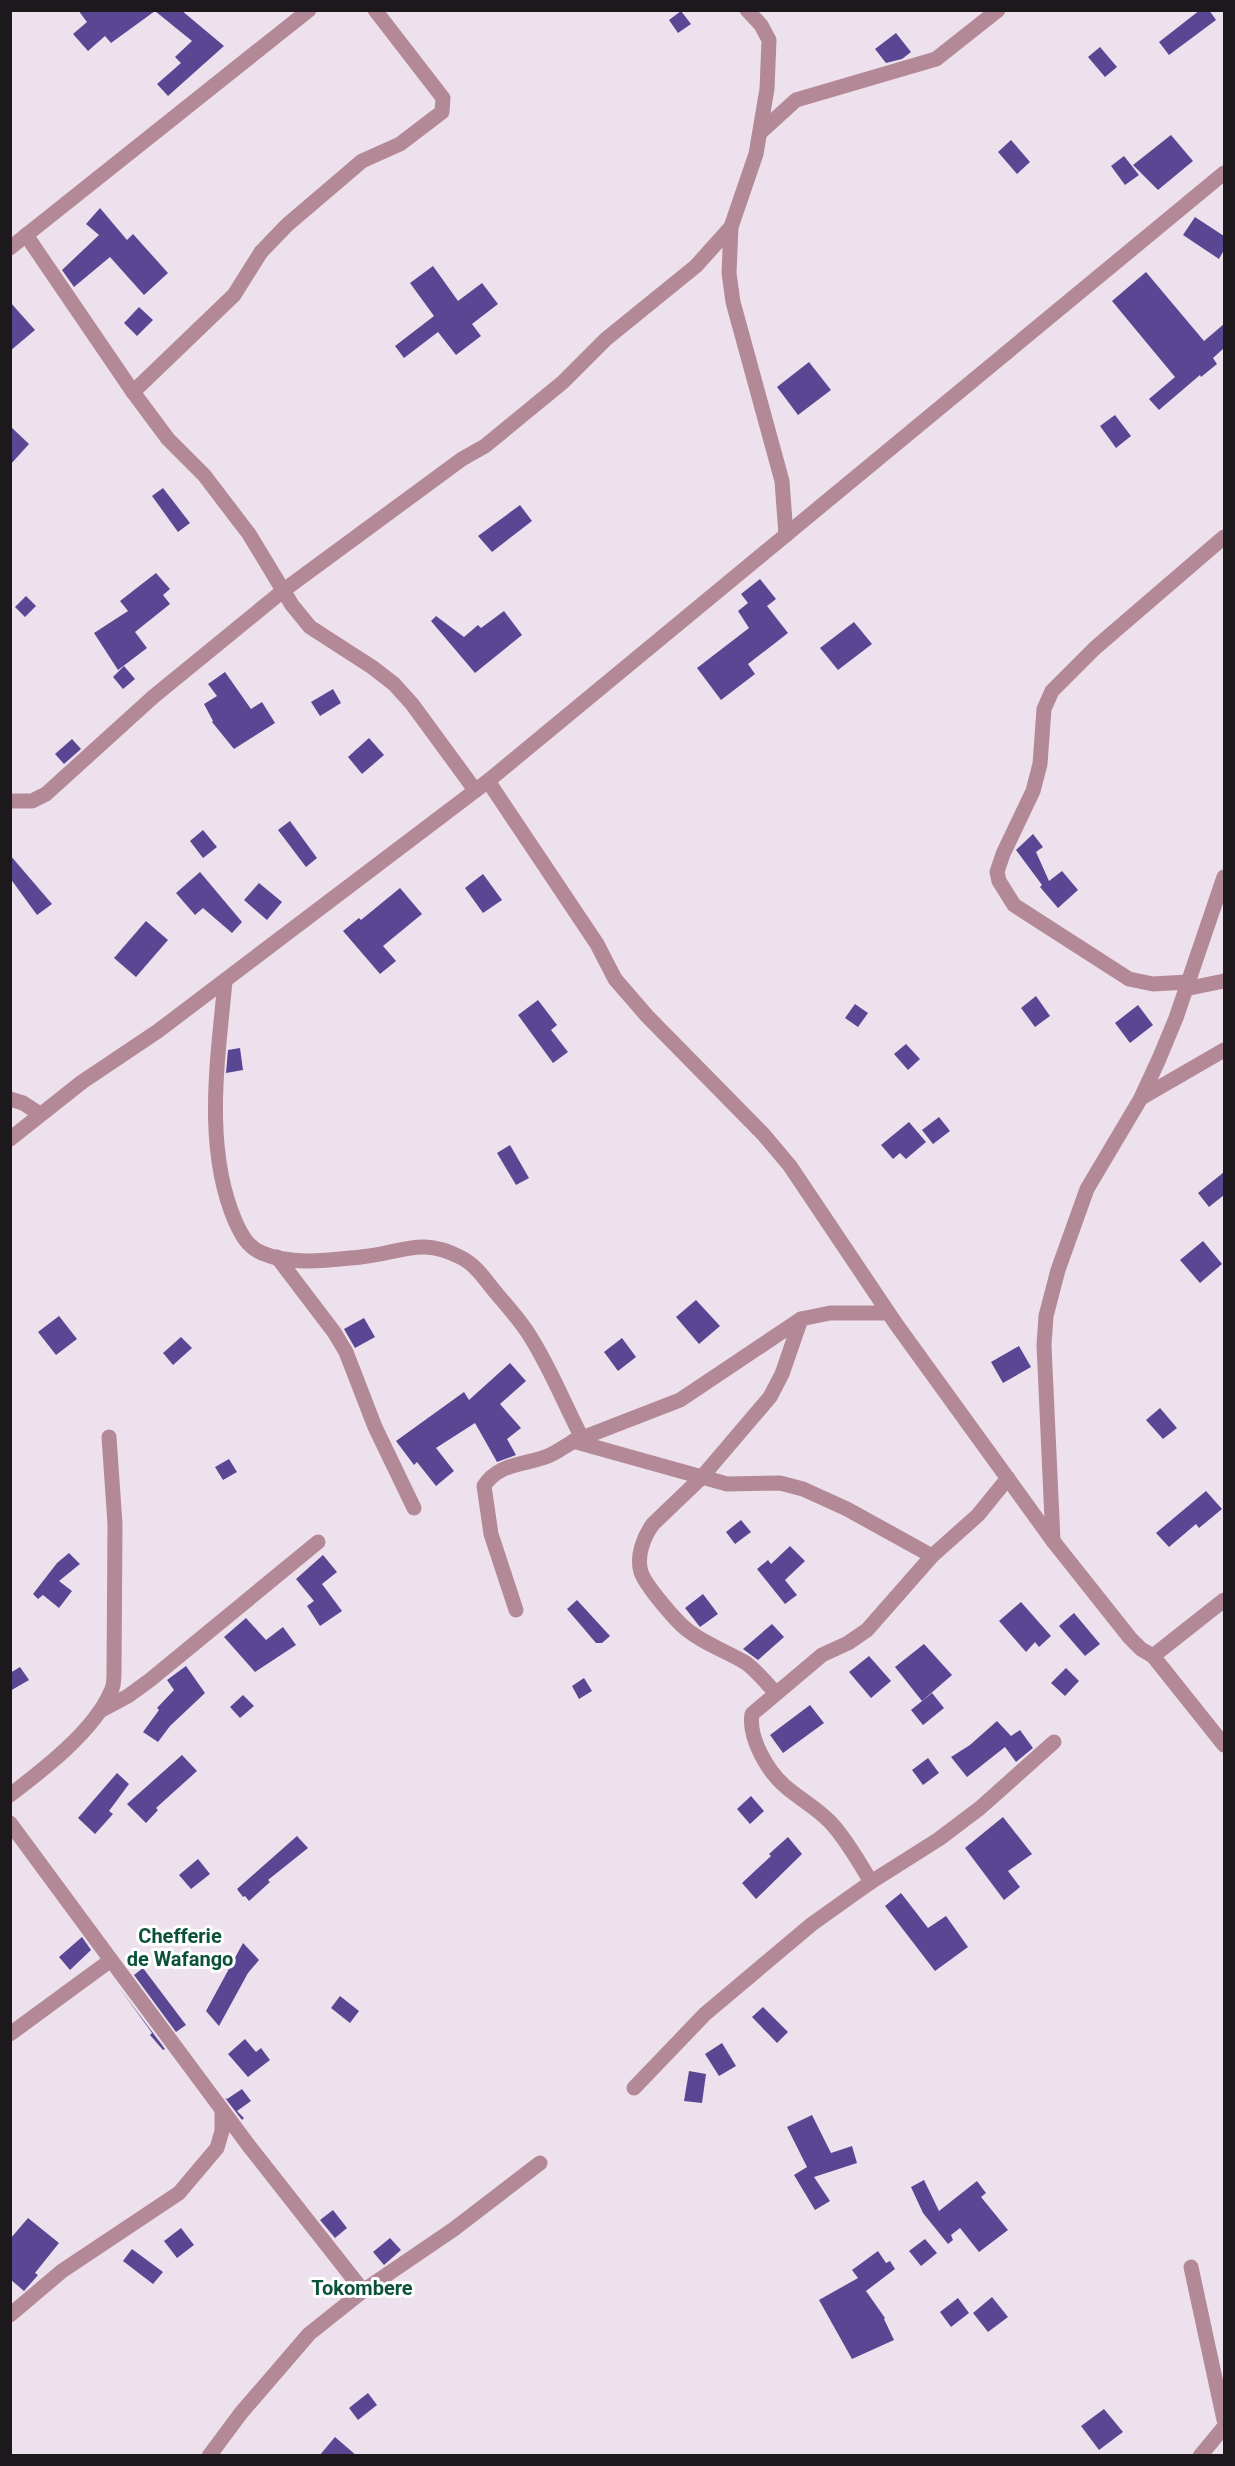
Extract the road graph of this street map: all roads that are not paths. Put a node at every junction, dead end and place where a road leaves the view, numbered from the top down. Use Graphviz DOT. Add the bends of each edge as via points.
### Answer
graph roads {
  1 [pos="309,10"];
  2 [pos="375,10"];
  3 [pos="747,10"];
  4 [pos="998,10"];
  5 [pos="762,131"];
  6 [pos="1224,173"];
  7 [pos="731,227"];
  8 [pos="26,235"];
  9 [pos="10,248"];
  10 [pos="133,392"];
  11 [pos="786,535"];
  12 [pos="1224,537"];
  13 [pos="284,590"];
  14 [pos="482,785"];
  15 [pos="10,801"];
  16 [pos="1224,878"];
  17 [pos="225,981"];
  18 [pos="1224,981"];
  19 [pos="1186,986"];
  20 [pos="1224,1050"];
  21 [pos="1141,1098"];
  22 [pos="10,1099"];
  23 [pos="42,1113"];
  24 [pos="10,1139"];
  25 [pos="277,1257"];
  26 [pos="888,1313"];
  27 [pos="801,1319"];
  28 [pos="109,1437"];
  29 [pos="577,1439"];
  30 [pos="701,1478"];
  31 [pos="1008,1478"];
  32 [pos="414,1508"];
  33 [pos="1053,1541"];
  34 [pos="318,1542"];
  35 [pos="932,1557"];
  36 [pos="1224,1600"];
  37 [pos="516,1610"];
  38 [pos="1153,1656"];
  39 [pos="776,1693"];
  40 [pos="100,1711"];
  41 [pos="1054,1743"];
  42 [pos="1224,1745"];
  43 [pos="10,1795"];
  44 [pos="10,1823"];
  45 [pos="871,1882"];
  46 [pos="111,1960"];
  47 [pos="10,2034"];
  48 [pos="634,2088"];
  49 [pos="222,2110"];
  50 [pos="540,2163"];
  51 [pos="1191,2267"];
  52 [pos="363,2291"];
  53 [pos="10,2315"];
  54 [pos="1223,2410"];
  55 [pos="1224,2427"];
  56 [pos="209,2456"];
  57 [pos="1200,2456"];
  1 -- 8 [label="street"];
  2 -- 10 [label="street" via="443,98 442,112 400,144 362,161 287,225 261,252 234,295"];
  3 -- 5 [label="street" via="769,40"];
  4 -- 5 [label="street" via="936,58 796,100"];
  5 -- 7 [label="street"];
  6 -- 11 [label="street"];
  7 -- 11 [label="street" via="729,273 733,302 780,472"];
  7 -- 13 [label="street" via="696,266 606,339 563,382 485,447 462,459"];
  8 -- 9 [label="street"];
  8 -- 10 [label="street"];
  10 -- 13 [label="street" via="168,439 225,501"];
  11 -- 14 [label="street"];
  12 -- 19 [label="street" via="1095,648 1052,691 1044,709 1040,764 1033,791 997,872 1014,904 1129,979"];
  13 -- 14 [label="street" via="310,627 394,684"];
  13 -- 15 [label="street" via="153,697 46,794 32,801"];
  14 -- 17 [label="street"];
  14 -- 26 [label="street" via="597,944 615,979 790,1166"];
  16 -- 19 [label="street"];
  17 -- 23 [label="street"];
  17 -- 25 [label="street" via="217,1078 217,1139 226,1199 250,1246"];
  18 -- 19 [label="street"];
  19 -- 21 [label="street"];
  20 -- 21 [label="street"];
  21 -- 33 [label="street" via="1087,1189 1046,1316"];
  22 -- 23 [label="street"];
  23 -- 24 [label="street"];
  25 -- 29 [label="street" via="325,1260 371,1256 420,1245 472,1264 528,1333"];
  25 -- 32 [label="street" via="346,1352 375,1427"];
  26 -- 27 [label="street" via="830,1313"];
  26 -- 31 [label="street"];
  27 -- 29 [label="street" via="680,1400"];
  27 -- 30 [label="street" via="770,1397"];
  28 -- 40 [label="street" via="115,1524 114,1673 112,1690"];
  29 -- 30 [label="street"];
  29 -- 37 [label="street" via="548,1456 501,1469 484,1486 491,1534"];
  30 -- 35 [label="street" via="727,1484 780,1483 803,1489"];
  30 -- 39 [label="street" via="647,1532 641,1571 688,1631 752,1667"];
  31 -- 33 [label="street"];
  31 -- 35 [label="street" via="978,1515"];
  33 -- 38 [label="street" via="1130,1638"];
  34 -- 40 [label="street" via="150,1680"];
  35 -- 39 [label="street" via="867,1630 822,1655"];
  36 -- 38 [label="street"];
  38 -- 42 [label="street"];
  39 -- 45 [label="street" via="752,1714 756,1744 784,1786 831,1822"];
  40 -- 43 [label="street" via="53,1763"];
  41 -- 45 [label="street" via="955,1827"];
  44 -- 46 [label="street"];
  45 -- 48 [label="street" via="812,1924 705,2014"];
  46 -- 47 [label="street"];
  46 -- 49 [label="street"];
  49 -- 52 [label="street"];
  49 -- 53 [label="street" via="217,2148 179,2193 62,2271"];
  50 -- 52 [label="street" via="454,2229"];
  51 -- 54 [label="street"];
  52 -- 56 [label="street" via="309,2334"];
  55 -- 57 [label="street"];
}
